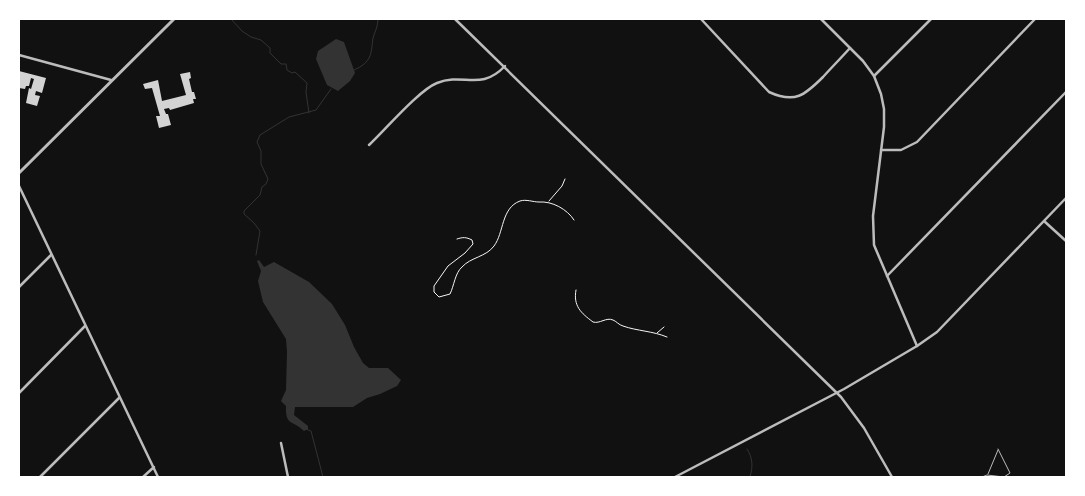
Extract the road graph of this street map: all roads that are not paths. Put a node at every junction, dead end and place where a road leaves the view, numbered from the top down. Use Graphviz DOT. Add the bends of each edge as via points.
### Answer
graph roads {
  1 [pos="174,19"];
  2 [pos="455,19"];
  3 [pos="701,19"];
  4 [pos="930,19"];
  5 [pos="1036,19"];
  6 [pos="824,20"];
  7 [pos="850,48"];
  8 [pos="19,55"];
  9 [pos="505,66"];
  10 [pos="874,76"];
  11 [pos="112,81"];
  12 [pos="1066,92"];
  13 [pos="369,145"];
  14 [pos="881,150"];
  15 [pos="19,173"];
  16 [pos="19,186"];
  17 [pos="1066,198"];
  18 [pos="1044,221"];
  19 [pos="1066,241"];
  20 [pos="51,255"];
  21 [pos="887,276"];
  22 [pos="19,287"];
  23 [pos="86,326"];
  24 [pos="917,346"];
  25 [pos="19,393"];
  26 [pos="836,393"];
  27 [pos="120,398"];
  28 [pos="281,443"];
  29 [pos="154,467"];
  30 [pos="987,474"];
  31 [pos="40,477"];
  32 [pos="142,477"];
  33 [pos="158,477"];
  34 [pos="288,477"];
  35 [pos="675,477"];
  36 [pos="892,477"];
  37 [pos="982,477"];
  1 -- 11 [label="street"];
  2 -- 9 [label="street"];
  3 -- 7 [label="street" via="769,92 779,97 801,96 810,90"];
  4 -- 10 [label="street"];
  5 -- 14 [label="street" via="917,142 901,150"];
  6 -- 7 [label="street"];
  7 -- 10 [label="street"];
  8 -- 11 [label="street"];
  9 -- 13 [label="street" via="486,80 437,83 423,92"];
  9 -- 26 [label="street"];
  10 -- 14 [label="street" via="884,109"];
  11 -- 15 [label="street"];
  12 -- 21 [label="street"];
  14 -- 21 [label="street" via="872,232"];
  16 -- 20 [label="street"];
  17 -- 18 [label="street"];
  18 -- 19 [label="street"];
  18 -- 24 [label="street" via="937,332"];
  20 -- 22 [label="street"];
  20 -- 23 [label="street"];
  21 -- 24 [label="street"];
  23 -- 25 [label="street"];
  23 -- 27 [label="street"];
  24 -- 26 [label="street"];
  26 -- 35 [label="street"];
  26 -- 36 [label="street" via="864,428"];
  27 -- 29 [label="street"];
  27 -- 31 [label="street"];
  28 -- 34 [label="street"];
  29 -- 32 [label="street"];
  29 -- 33 [label="street"];
  30 -- 30 [label="lane" via="1004,477 1010,473 998,449"];
  30 -- 37 [label="lane"];
}
